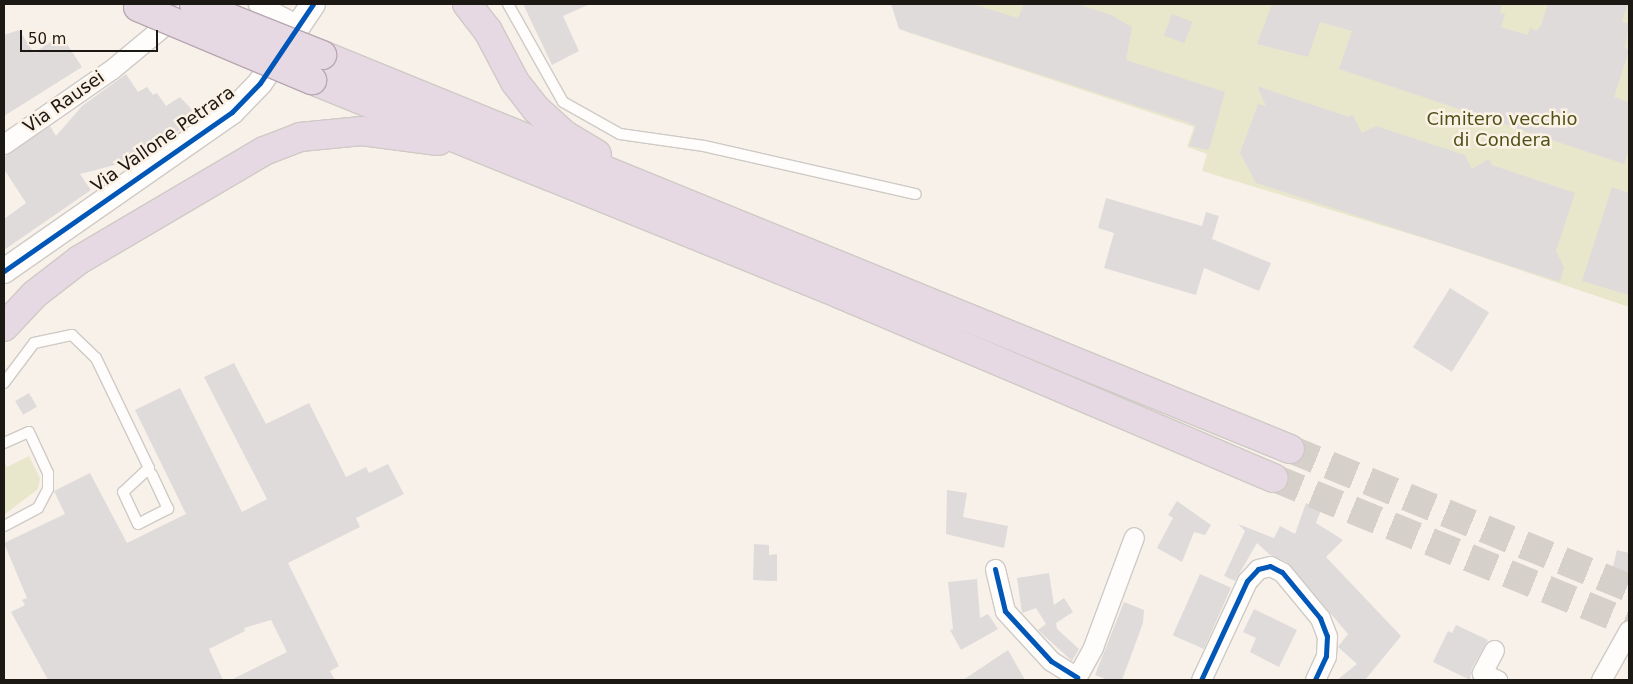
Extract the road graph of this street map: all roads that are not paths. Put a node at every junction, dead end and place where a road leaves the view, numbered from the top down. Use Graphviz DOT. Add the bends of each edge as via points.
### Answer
graph roads {
  1 [pos="194,4"];
  2 [pos="258,4"];
  3 [pos="313,4"];
  4 [pos="466,4"];
  5 [pos="508,4"];
  6 [pos="134,5"];
  7 [pos="298,25"];
  8 [pos="4,144"];
  9 [pos="517,162"];
  10 [pos="916,194"];
  11 [pos="673,200"];
  12 [pos="4,271"];
  13 [pos="4,327"];
  14 [pos="4,383"];
  15 [pos="4,443"];
  16 [pos="1290,449"];
  17 [pos="152,475"];
  18 [pos="1274,478"];
  19 [pos="4,526"];
  20 [pos="1134,538"];
  21 [pos="995,570"];
  22 [pos="1629,630"];
  23 [pos="1494,650"];
  24 [pos="1076,678"];
  25 [pos="1201,680"];
  26 [pos="1315,680"];
  27 [pos="1497,680"];
  28 [pos="1601,680"];
  1 -- 8 [label="street, Via Rausei" via="112,69"];
  1 -- 11 [label="highway, bridge"];
  2 -- 7 [label="street"];
  3 -- 7 [label="street, Via Vallone Petrara"];
  4 -- 11 [label="highway" via="488,30 515,82 536,108 565,135"];
  5 -- 10 [label="lane" via="564,102 620,134 704,146"];
  6 -- 9 [label="highway, bridge"];
  7 -- 12 [label="street, Via Vallone Petrara" via="260,83 232,112"];
  9 -- 13 [label="highway" via="414,135 362,131 300,137 264,151 79,260 36,294"];
  9 -- 18 [label="highway"];
  11 -- 16 [label="highway"];
  14 -- 17 [label="lane" via="34,343 72,335 96,358 148,468 123,492 138,524 168,509"];
  15 -- 19 [label="lane" via="29,432 48,473 48,489 38,508"];
  20 -- 24 [label="street" via="1093,647"];
  21 -- 24 [label="street" via="1005,612 1051,661"];
  22 -- 28 [label="street"];
  23 -- 27 [label="street" via="1482,673"];
  25 -- 26 [label="street" via="1247,581 1258,569 1270,566 1282,572 1320,618 1327,636 1326,656"];
}
